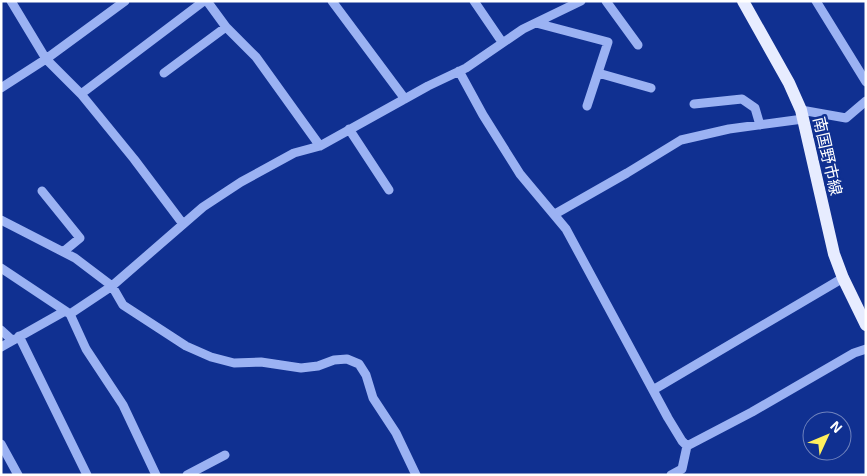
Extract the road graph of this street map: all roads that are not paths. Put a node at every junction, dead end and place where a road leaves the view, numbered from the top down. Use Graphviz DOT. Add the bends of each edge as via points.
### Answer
graph roads {
  1 [pos="11,1"];
  2 [pos="125,1"];
  3 [pos="204,1"];
  4 [pos="207,1"];
  5 [pos="332,1"];
  6 [pos="474,1"];
  7 [pos="581,1"];
  8 [pos="606,1"];
  9 [pos="743,1"];
  10 [pos="816,1"];
  11 [pos="536,23"];
  12 [pos="226,27"];
  13 [pos="502,42"];
  14 [pos="638,45"];
  15 [pos="46,59"];
  16 [pos="459,71"];
  17 [pos="164,73"];
  18 [pos="598,73"];
  19 [pos="866,82"];
  20 [pos="1,88"];
  21 [pos="651,88"];
  22 [pos="81,94"];
  23 [pos="405,99"];
  24 [pos="866,101"];
  25 [pos="694,104"];
  26 [pos="587,106"];
  27 [pos="802,115"];
  28 [pos="760,125"];
  29 [pos="350,129"];
  30 [pos="320,146"];
  31 [pos="389,190"];
  32 [pos="42,191"];
  33 [pos="555,214"];
  34 [pos="1,220"];
  35 [pos="183,224"];
  36 [pos="63,252"];
  37 [pos="1,268"];
  38 [pos="842,278"];
  39 [pos="112,286"];
  40 [pos="67,313"];
  41 [pos="866,325"];
  42 [pos="1,330"];
  43 [pos="15,338"];
  44 [pos="1,347"];
  45 [pos="866,349"];
  46 [pos="653,390"];
  47 [pos="1,444"];
  48 [pos="687,446"];
  49 [pos="225,455"];
  50 [pos="18,475"];
  51 [pos="87,475"];
  52 [pos="156,475"];
  53 [pos="187,475"];
  54 [pos="416,475"];
  55 [pos="671,475"];
  1 -- 15 [label="street"];
  2 -- 15 [label="street"];
  3 -- 22 [label="street"];
  4 -- 12 [label="street"];
  5 -- 23 [label="street"];
  6 -- 13 [label="street"];
  7 -- 11 [label="street"];
  8 -- 14 [label="street"];
  9 -- 27 [label="main road, 南国野市線" via="789,82"];
  10 -- 19 [label="street"];
  11 -- 13 [label="street"];
  11 -- 18 [label="street" via="608,42"];
  12 -- 17 [label="street"];
  12 -- 30 [label="street" via="256,57"];
  13 -- 16 [label="street"];
  15 -- 20 [label="street"];
  15 -- 22 [label="street"];
  16 -- 23 [label="street"];
  16 -- 33 [label="street" via="520,174"];
  18 -- 21 [label="street"];
  18 -- 26 [label="street"];
  22 -- 35 [label="street"];
  23 -- 29 [label="street"];
  24 -- 27 [label="street" via="846,118"];
  25 -- 28 [label="street" via="742,99 755,108"];
  27 -- 28 [label="street"];
  27 -- 38 [label="main road, 南国野市線"];
  28 -- 33 [label="street" via="681,140"];
  29 -- 30 [label="street"];
  29 -- 31 [label="street"];
  30 -- 35 [label="street" via="294,154 241,182"];
  32 -- 36 [label="street" via="80,238"];
  33 -- 46 [label="street"];
  34 -- 36 [label="street"];
  35 -- 39 [label="street"];
  36 -- 39 [label="street"];
  37 -- 40 [label="street"];
  38 -- 41 [label="main road, 南国野市線"];
  38 -- 46 [label="street"];
  39 -- 40 [label="street"];
  39 -- 54 [label="street" via="123,305 186,346 212,357 234,363 261,362 301,368 347,359 358,364"];
  40 -- 43 [label="street"];
  40 -- 52 [label="street" via="123,406"];
  42 -- 43 [label="street"];
  43 -- 44 [label="street"];
  43 -- 51 [label="street"];
  45 -- 48 [label="street"];
  46 -- 48 [label="street"];
  47 -- 50 [label="street"];
  48 -- 55 [label="street" via="682,469"];
  49 -- 53 [label="street"];
}
